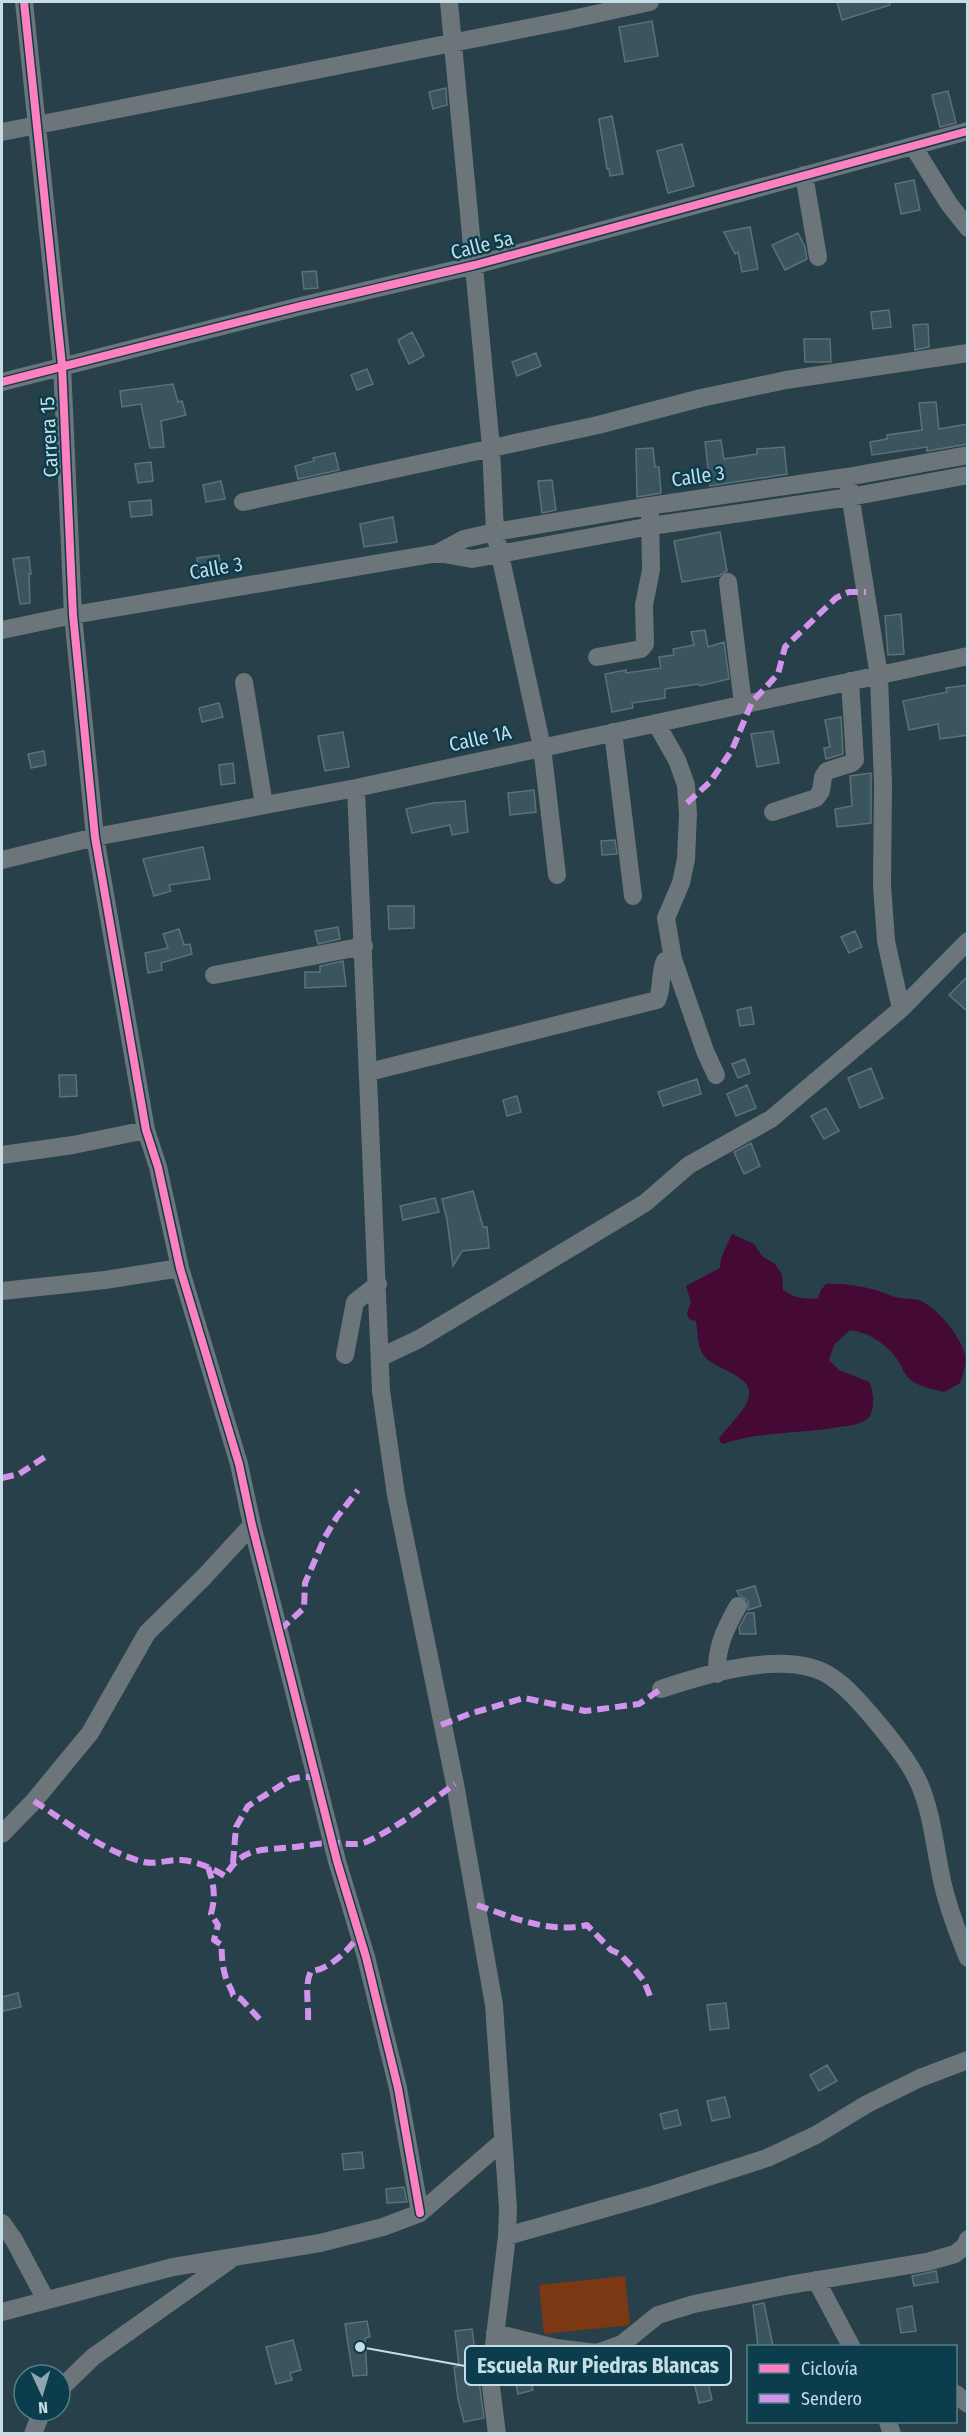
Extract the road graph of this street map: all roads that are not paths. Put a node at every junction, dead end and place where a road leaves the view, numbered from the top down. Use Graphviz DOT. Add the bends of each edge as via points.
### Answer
graph roads {
  1 [pos="24,2"];
  2 [pos="449,2"];
  3 [pos="569,2"];
  4 [pos="650,2"];
  5 [pos="568,20"];
  6 [pos="453,43"];
  7 [pos="38,125"];
  8 [pos="968,131"];
  9 [pos="2,132"];
  10 [pos="914,146"];
  11 [pos="804,175"];
  12 [pos="968,228"];
  13 [pos="818,257"];
  14 [pos="475,265"];
  15 [pos="968,353"];
  16 [pos="63,365"];
  17 [pos="2,382"];
  18 [pos="491,447"];
  19 [pos="968,455"];
  20 [pos="968,475"];
  21 [pos="847,477"];
  22 [pos="850,497"];
  23 [pos="243,502"];
  24 [pos="649,506"];
  25 [pos="651,526"];
  26 [pos="495,532"];
  27 [pos="438,553"];
  28 [pos="500,554"];
  29 [pos="728,582"];
  30 [pos="74,615"];
  31 [pos="2,630"];
  32 [pos="968,656"];
  33 [pos="597,657"];
  34 [pos="879,676"];
  35 [pos="850,681"];
  36 [pos="244,682"];
  37 [pos="743,704"];
  38 [pos="656,723"];
  39 [pos="613,732"];
  40 [pos="542,747"];
  41 [pos="356,788"];
  42 [pos="264,805"];
  43 [pos="773,812"];
  44 [pos="96,837"];
  45 [pos="2,860"];
  46 [pos="557,875"];
  47 [pos="633,896"];
  48 [pos="968,941"];
  49 [pos="364,946"];
  50 [pos="674,959"];
  51 [pos="214,975"];
  52 [pos="901,1010"];
  53 [pos="369,1072"];
  54 [pos="716,1075"];
  55 [pos="146,1130"];
  56 [pos="2,1155"];
  57 [pos="180,1268"];
  58 [pos="378,1284"];
  59 [pos="2,1291"];
  60 [pos="345,1355"];
  61 [pos="381,1357"];
  62 [pos="252,1525"];
  63 [pos="738,1606"];
  64 [pos="717,1674"];
  65 [pos="662,1689"];
  66 [pos="2,1834"];
  67 [pos="968,1958"];
  68 [pos="968,2060"];
  69 [pos="502,2141"];
  70 [pos="420,2213"];
  71 [pos="2,2223"];
  72 [pos="507,2236"];
  73 [pos="968,2239"];
  74 [pos="236,2255"];
  75 [pos="816,2280"];
  76 [pos="46,2300"];
  77 [pos="2,2312"];
  78 [pos="495,2333"];
  79 [pos="850,2345"];
  80 [pos="72,2377"];
  81 [pos="497,2433"];
  1 -- 7 [label="street, Carrera 15"];
  2 -- 6 [label="street"];
  3 -- 5 [label="street"];
  4 -- 5 [label="street"];
  5 -- 6 [label="street"];
  6 -- 7 [label="street"];
  6 -- 14 [label="street"];
  7 -- 9 [label="street"];
  7 -- 16 [label="street, Carrera 15"];
  8 -- 10 [label="street, Calle 5a"];
  10 -- 11 [label="street, Calle 5a"];
  10 -- 12 [label="street"];
  11 -- 13 [label="street"];
  11 -- 14 [label="street, Calle 5a"];
  14 -- 16 [label="street, Calle 5a"];
  14 -- 18 [label="street"];
  15 -- 18 [label="street" via="786,380"];
  16 -- 17 [label="street, Calle 5a"];
  16 -- 30 [label="street, Carrera 15"];
  18 -- 23 [label="street"];
  18 -- 26 [label="street"];
  19 -- 21 [label="street, Calle 3"];
  20 -- 22 [label="street, Calle 3"];
  21 -- 22 [label="street"];
  21 -- 24 [label="street, Calle 3"];
  22 -- 25 [label="street, Calle 3"];
  22 -- 34 [label="street"];
  24 -- 25 [label="street"];
  24 -- 26 [label="street, Calle 3"];
  25 -- 28 [label="street, Calle 3"];
  25 -- 33 [label="street" via="645,644 641,649"];
  26 -- 27 [label="street, Calle 3" via="464,539"];
  26 -- 28 [label="street"];
  27 -- 28 [label="street, Calle 3" via="472,559"];
  27 -- 30 [label="street, Calle 3"];
  28 -- 40 [label="street"];
  29 -- 37 [label="street"];
  30 -- 31 [label="street, Calle 3"];
  30 -- 44 [label="street, Carrera 15"];
  32 -- 34 [label="street, Calle 1A"];
  34 -- 35 [label="street, Calle 1A"];
  34 -- 52 [label="street" via="882,885 886,941"];
  35 -- 37 [label="street, Calle 1A"];
  35 -- 43 [label="street" via="855,760 827,771 816,798"];
  36 -- 42 [label="street"];
  37 -- 38 [label="street, Calle 1A"];
  38 -- 39 [label="street, Calle 1A"];
  38 -- 50 [label="street" via="686,785 686,859 666,918"];
  39 -- 40 [label="street, Calle 1A"];
  39 -- 47 [label="street"];
  40 -- 41 [label="street, Calle 1A"];
  40 -- 46 [label="street"];
  41 -- 42 [label="street, Calle 1A"];
  41 -- 49 [label="street"];
  42 -- 44 [label="street, Calle 1A"];
  44 -- 45 [label="street, Calle 1A"];
  44 -- 55 [label="street, Carrera 15"];
  48 -- 52 [label="street"];
  49 -- 51 [label="street"];
  49 -- 53 [label="street"];
  50 -- 53 [label="street" via="662,968 657,1000 647,1004"];
  50 -- 54 [label="street"];
  52 -- 61 [label="street" via="771,1119 689,1165 645,1203 419,1339"];
  53 -- 58 [label="street"];
  55 -- 56 [label="street"];
  55 -- 57 [label="street, Carrera 15"];
  57 -- 59 [label="street"];
  57 -- 62 [label="street, Carrera 15" via="239,1464"];
  58 -- 60 [label="street" via="355,1302"];
  58 -- 61 [label="street"];
  61 -- 69 [label="street" via="381,1391 396,1495 455,1784 494,2005"];
  62 -- 66 [label="street" via="147,1633 90,1733"];
  62 -- 70 [label="street, Carrera 15" via="398,2088"];
  63 -- 64 [label="street" via="720,1639"];
  64 -- 65 [label="street"];
  64 -- 67 [label="street" via="775,1664 808,1668 833,1678 882,1728 919,1782 943,1885"];
  68 -- 72 [label="street" via="920,2078 767,2158"];
  69 -- 70 [label="street"];
  69 -- 72 [label="street"];
  70 -- 74 [label="street" via="383,2228 320,2243"];
  71 -- 76 [label="street"];
  72 -- 78 [label="street"];
  73 -- 75 [label="street" via="955,2254 927,2262"];
  74 -- 76 [label="street"];
  74 -- 80 [label="street" via="93,2357"];
  75 -- 78 [label="street" via="658,2315 622,2344 597,2353"];
  75 -- 79 [label="street"];
  76 -- 77 [label="street"];
  78 -- 81 [label="street" via="490,2379"];
}
